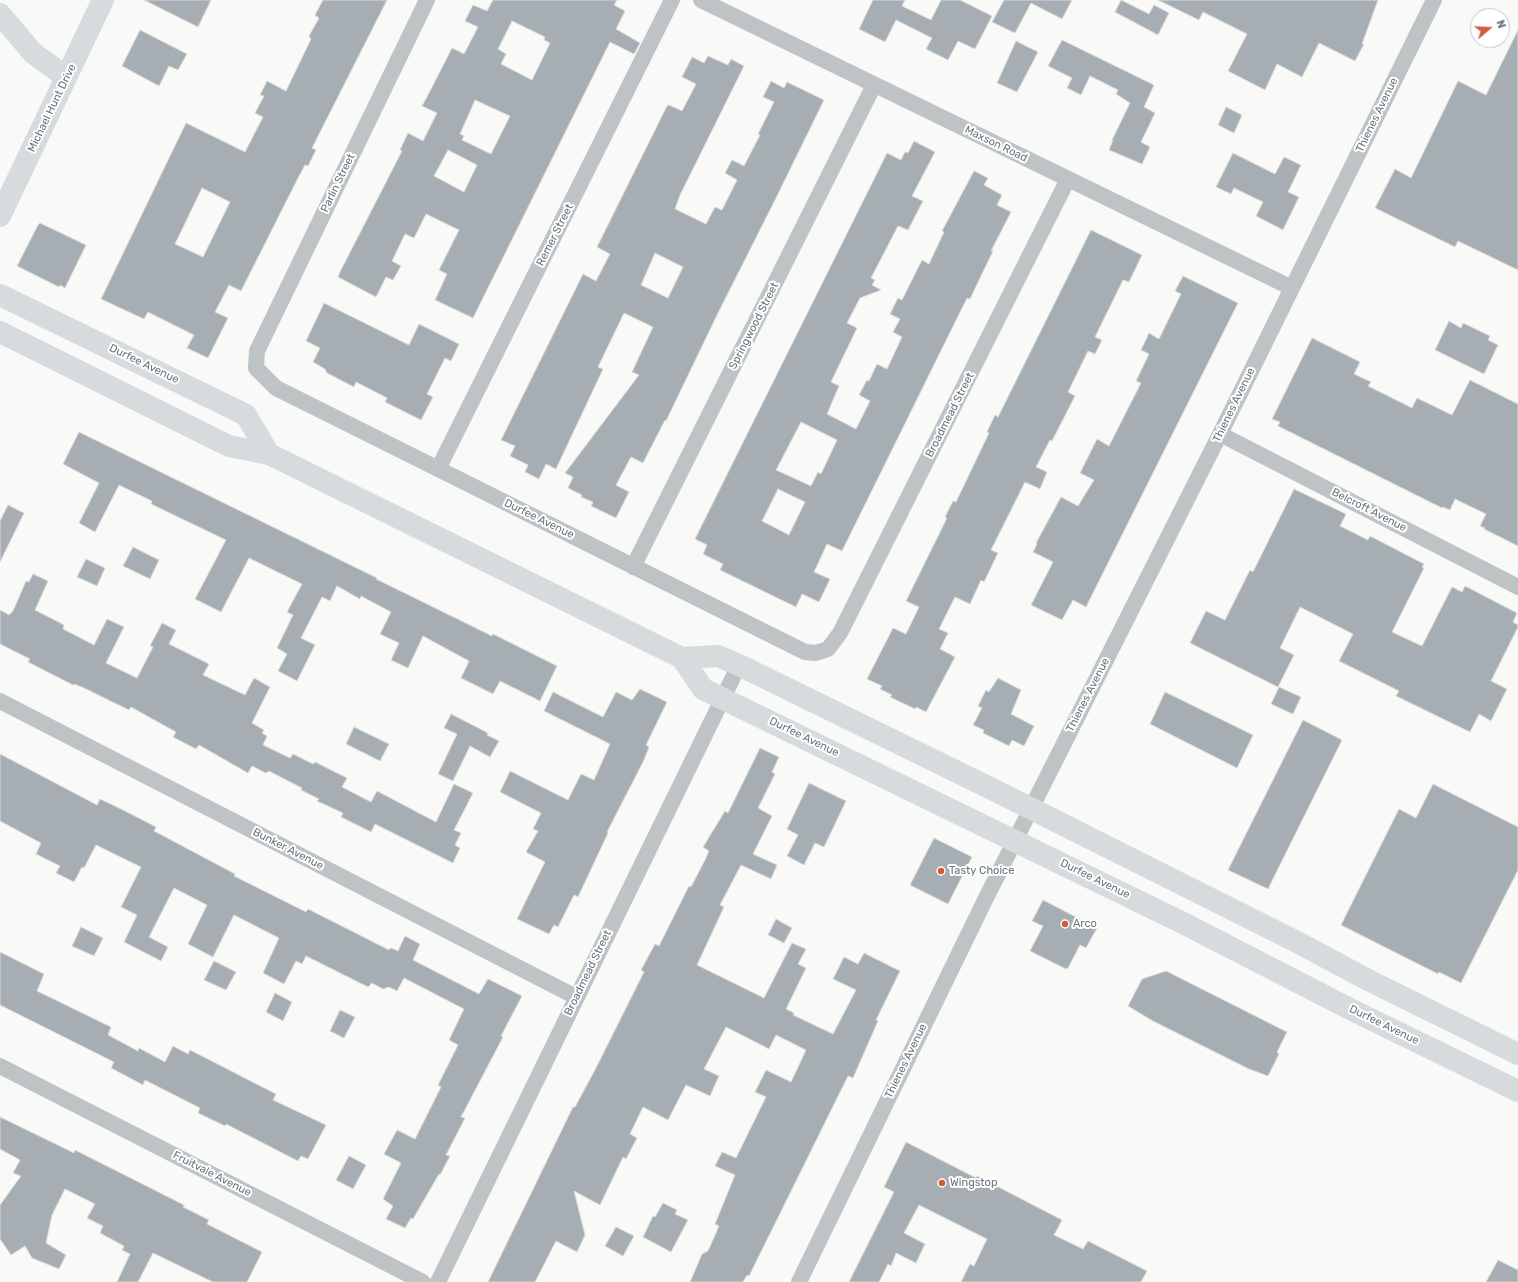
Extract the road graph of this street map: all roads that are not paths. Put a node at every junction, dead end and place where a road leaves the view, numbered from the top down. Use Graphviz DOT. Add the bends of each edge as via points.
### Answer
graph roads {
  1 [pos="103,0"];
  2 [pos="427,0"];
  3 [pos="672,0"];
  4 [pos="701,0"];
  5 [pos="1434,0"];
  6 [pos="0,14"];
  7 [pos="66,77"];
  8 [pos="874,85"];
  9 [pos="1068,179"];
  10 [pos="0,216"];
  11 [pos="1292,288"];
  12 [pos="0,295"];
  13 [pos="0,332"];
  14 [pos="256,368"];
  15 [pos="1220,434"];
  16 [pos="269,454"];
  17 [pos="438,469"];
  18 [pos="633,567"];
  19 [pos="1518,587"];
  20 [pos="828,649"];
  21 [pos="682,658"];
  22 [pos="739,665"];
  23 [pos="723,699"];
  24 [pos="0,701"];
  25 [pos="1031,809"];
  26 [pos="1015,840"];
  27 [pos="576,997"];
  28 [pos="1518,1054"];
  29 [pos="0,1066"];
  30 [pos="1518,1091"];
  31 [pos="423,1282"];
  32 [pos="438,1282"];
  33 [pos="799,1282"];
  1 -- 7 [label="main road, Michael Hunt Drive"];
  2 -- 14 [label="street, Parlin Street" via="257,351"];
  3 -- 17 [label="street, Remer Street"];
  4 -- 8 [label="street, Maxson Road"];
  5 -- 11 [label="street, Thienes Avenue"];
  6 -- 7 [label="main road" via="33,53"];
  7 -- 10 [label="main road, Michael Hunt Drive"];
  8 -- 9 [label="street, Maxson Road"];
  8 -- 18 [label="street, Springwood Street"];
  9 -- 11 [label="street, Maxson Road"];
  9 -- 20 [label="street, Broadmead Street" via="840,633"];
  11 -- 15 [label="street, Thienes Avenue"];
  12 -- 16 [label="main road, Durfee Avenue" via="246,415"];
  13 -- 16 [label="main road, Durfee Avenue" via="229,446"];
  14 -- 17 [label="street, Durfee Avenue" via="276,388"];
  15 -- 19 [label="street, Belcroft Avenue"];
  15 -- 25 [label="street, Thienes Avenue"];
  16 -- 21 [label="main road, Durfee Avenue"];
  17 -- 18 [label="street, Durfee Avenue"];
  18 -- 20 [label="street, Durfee Avenue" via="805,652 816,653"];
  21 -- 22 [label="main road, Durfee Avenue" via="718,656"];
  21 -- 23 [label="main road, Durfee Avenue" via="703,689"];
  22 -- 23 [label="street, Broadmead Street"];
  22 -- 25 [label="main road, Durfee Avenue"];
  23 -- 26 [label="main road, Durfee Avenue"];
  23 -- 27 [label="street, Broadmead Street"];
  24 -- 27 [label="street, Bunker Avenue"];
  25 -- 26 [label="street, Thienes Avenue"];
  25 -- 28 [label="main road, Durfee Avenue"];
  26 -- 30 [label="main road, Durfee Avenue"];
  26 -- 33 [label="street, Thienes Avenue"];
  27 -- 32 [label="street, Broadmead Street"];
  29 -- 31 [label="street, Fruitvale Avenue"];
}
